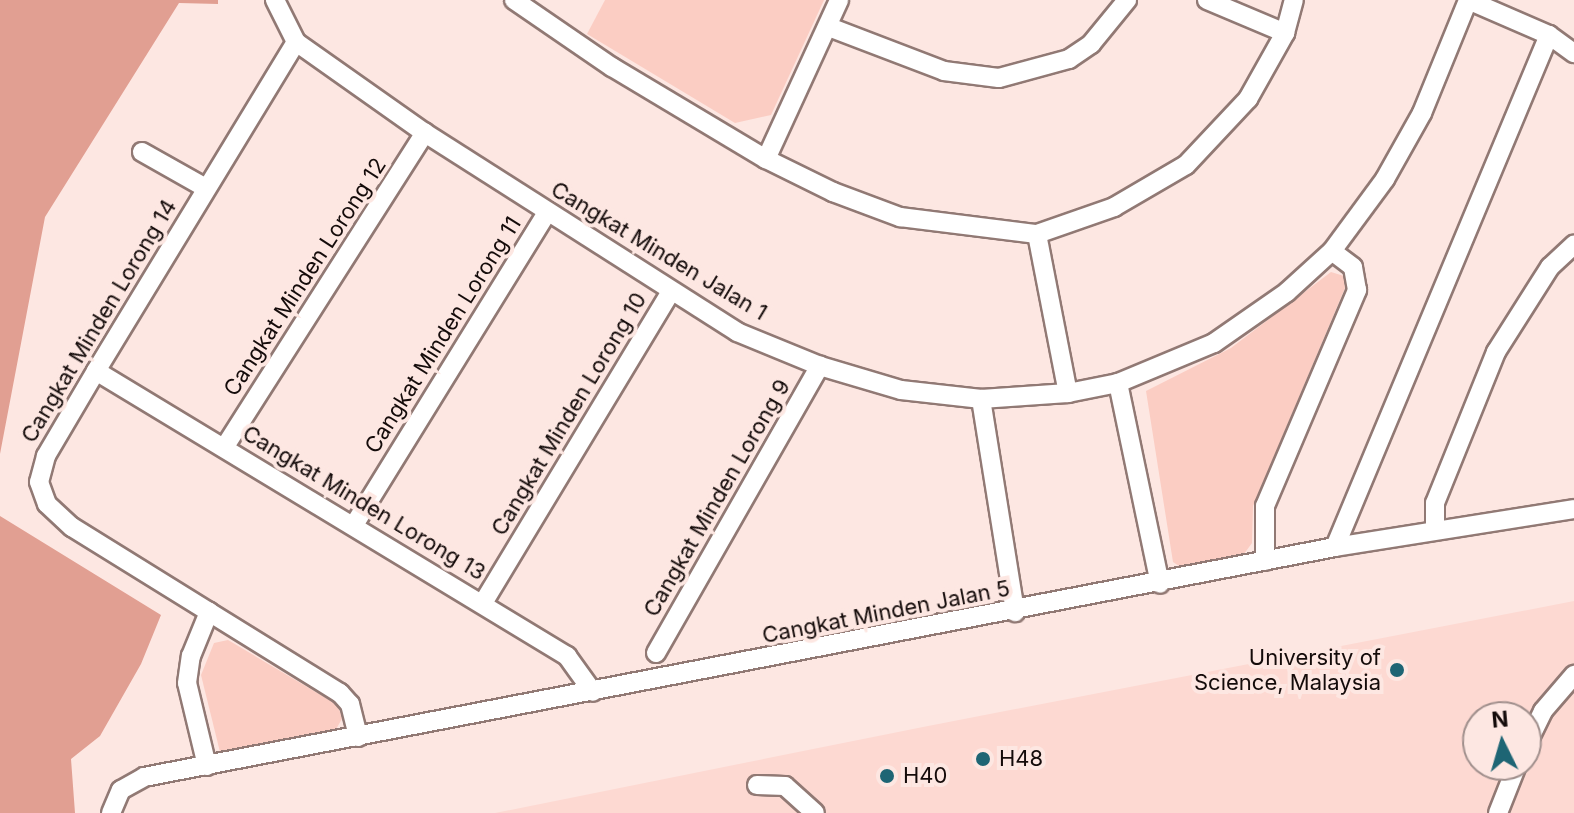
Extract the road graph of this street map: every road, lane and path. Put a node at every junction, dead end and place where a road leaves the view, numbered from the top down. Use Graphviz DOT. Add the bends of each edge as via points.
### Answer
graph roads {
  1 [pos="275,0"];
  2 [pos="514,0"];
  3 [pos="839,0"];
  4 [pos="1127,0"];
  5 [pos="1207,0"];
  6 [pos="1294,0"];
  7 [pos="1468,0"];
  8 [pos="829,27"];
  9 [pos="1285,33"];
  10 [pos="1549,35"];
  11 [pos="296,42"];
  12 [pos="1574,53"];
  13 [pos="425,133"];
  14 [pos="142,152"];
  15 [pos="766,159"];
  16 [pos="206,188"];
  17 [pos="547,212"];
  18 [pos="1037,234"];
  19 [pos="1574,245"];
  20 [pos="1332,251"];
  21 [pos="671,291"];
  22 [pos="820,366"];
  23 [pos="96,371"];
  24 [pos="1118,383"];
  25 [pos="1068,393"];
  26 [pos="981,399"];
  27 [pos="224,448"];
  28 [pos="1574,509"];
  29 [pos="354,525"];
  30 [pos="1435,530"];
  31 [pos="1335,547"];
  32 [pos="1265,561"];
  33 [pos="1160,584"];
  34 [pos="483,603"];
  35 [pos="209,612"];
  36 [pos="1015,612"];
  37 [pos="656,653"];
  38 [pos="1574,675"];
  39 [pos="593,692"];
  40 [pos="1542,713"];
  41 [pos="358,737"];
  42 [pos="207,766"];
  43 [pos="1511,781"];
  44 [pos="757,785"];
  45 [pos="111,813"];
  46 [pos="815,813"];
  47 [pos="1498,813"];
  1 -- 11 [label="street, Cangkat Minden Jalan 1"];
  2 -- 15 [label="street" via="550,29"];
  3 -- 8 [label="street"];
  4 -- 8 [label="street" via="1100,34 1069,59 999,78 944,71"];
  5 -- 9 [label="street"];
  6 -- 9 [label="street"];
  7 -- 10 [label="street"];
  7 -- 20 [label="street, Cangkat Minden Jalan 1" via="1422,113 1385,179"];
  8 -- 15 [label="street"];
  9 -- 18 [label="street" via="1248,99 1186,165 1114,207"];
  10 -- 12 [label="street"];
  10 -- 31 [label="street"];
  11 -- 13 [label="street, Cangkat Minden Jalan 1"];
  11 -- 16 [label="street, Cangkat Minden Lorong 14"];
  13 -- 17 [label="street, Cangkat Minden Jalan 1"];
  13 -- 27 [label="street, Cangkat Minden Lorong 12"];
  14 -- 16 [label="street"];
  15 -- 18 [label="street" via="900,217"];
  16 -- 23 [label="street, Cangkat Minden Lorong 14"];
  17 -- 21 [label="street, Cangkat Minden Jalan 1"];
  17 -- 29 [label="street, Cangkat Minden Lorong 11"];
  18 -- 25 [label="street"];
  19 -- 30 [label="street" via="1550,267 1496,352 1435,503"];
  20 -- 24 [label="street, Cangkat Minden Jalan 1" via="1287,292 1214,343"];
  20 -- 32 [label="street" via="1353,267 1357,290 1265,506"];
  21 -- 22 [label="street, Cangkat Minden Jalan 1" via="737,332"];
  21 -- 34 [label="street, Cangkat Minden Lorong 10"];
  22 -- 26 [label="street, Cangkat Minden Jalan 1" via="901,390"];
  22 -- 37 [label="street, Cangkat Minden Lorong 9"];
  23 -- 27 [label="street, Cangkat Minden Lorong 13"];
  23 -- 35 [label="street, Cangkat Minden Lorong 14" via="46,456 40,472 42,494 72,527"];
  24 -- 25 [label="street, Cangkat Minden Jalan 1"];
  24 -- 33 [label="street"];
  25 -- 26 [label="street, Cangkat Minden Jalan 1"];
  26 -- 36 [label="street"];
  27 -- 29 [label="street, Cangkat Minden Lorong 13"];
  28 -- 30 [label="street, Cangkat Minden Jalan 5"];
  29 -- 34 [label="street, Cangkat Minden Lorong 13"];
  30 -- 31 [label="street, Cangkat Minden Jalan 5"];
  31 -- 32 [label="street, Cangkat Minden Jalan 5"];
  32 -- 33 [label="street, Cangkat Minden Jalan 5"];
  33 -- 36 [label="street, Cangkat Minden Jalan 5"];
  34 -- 39 [label="street, Cangkat Minden Lorong 13" via="567,656"];
  35 -- 41 [label="street, Cangkat Minden Lorong 14" via="340,693 350,704"];
  35 -- 42 [label="street" via="191,656 187,683"];
  36 -- 39 [label="street, Cangkat Minden Jalan 5"];
  38 -- 40 [label="street"];
  39 -- 41 [label="street, Cangkat Minden Jalan 5"];
  41 -- 42 [label="street, Cangkat Minden Jalan 5"];
  42 -- 45 [label="street, Cangkat Minden Jalan 5" via="134,781 115,796"];
  43 -- 47 [label="street"];
  44 -- 46 [label="street" via="785,786"];
}
